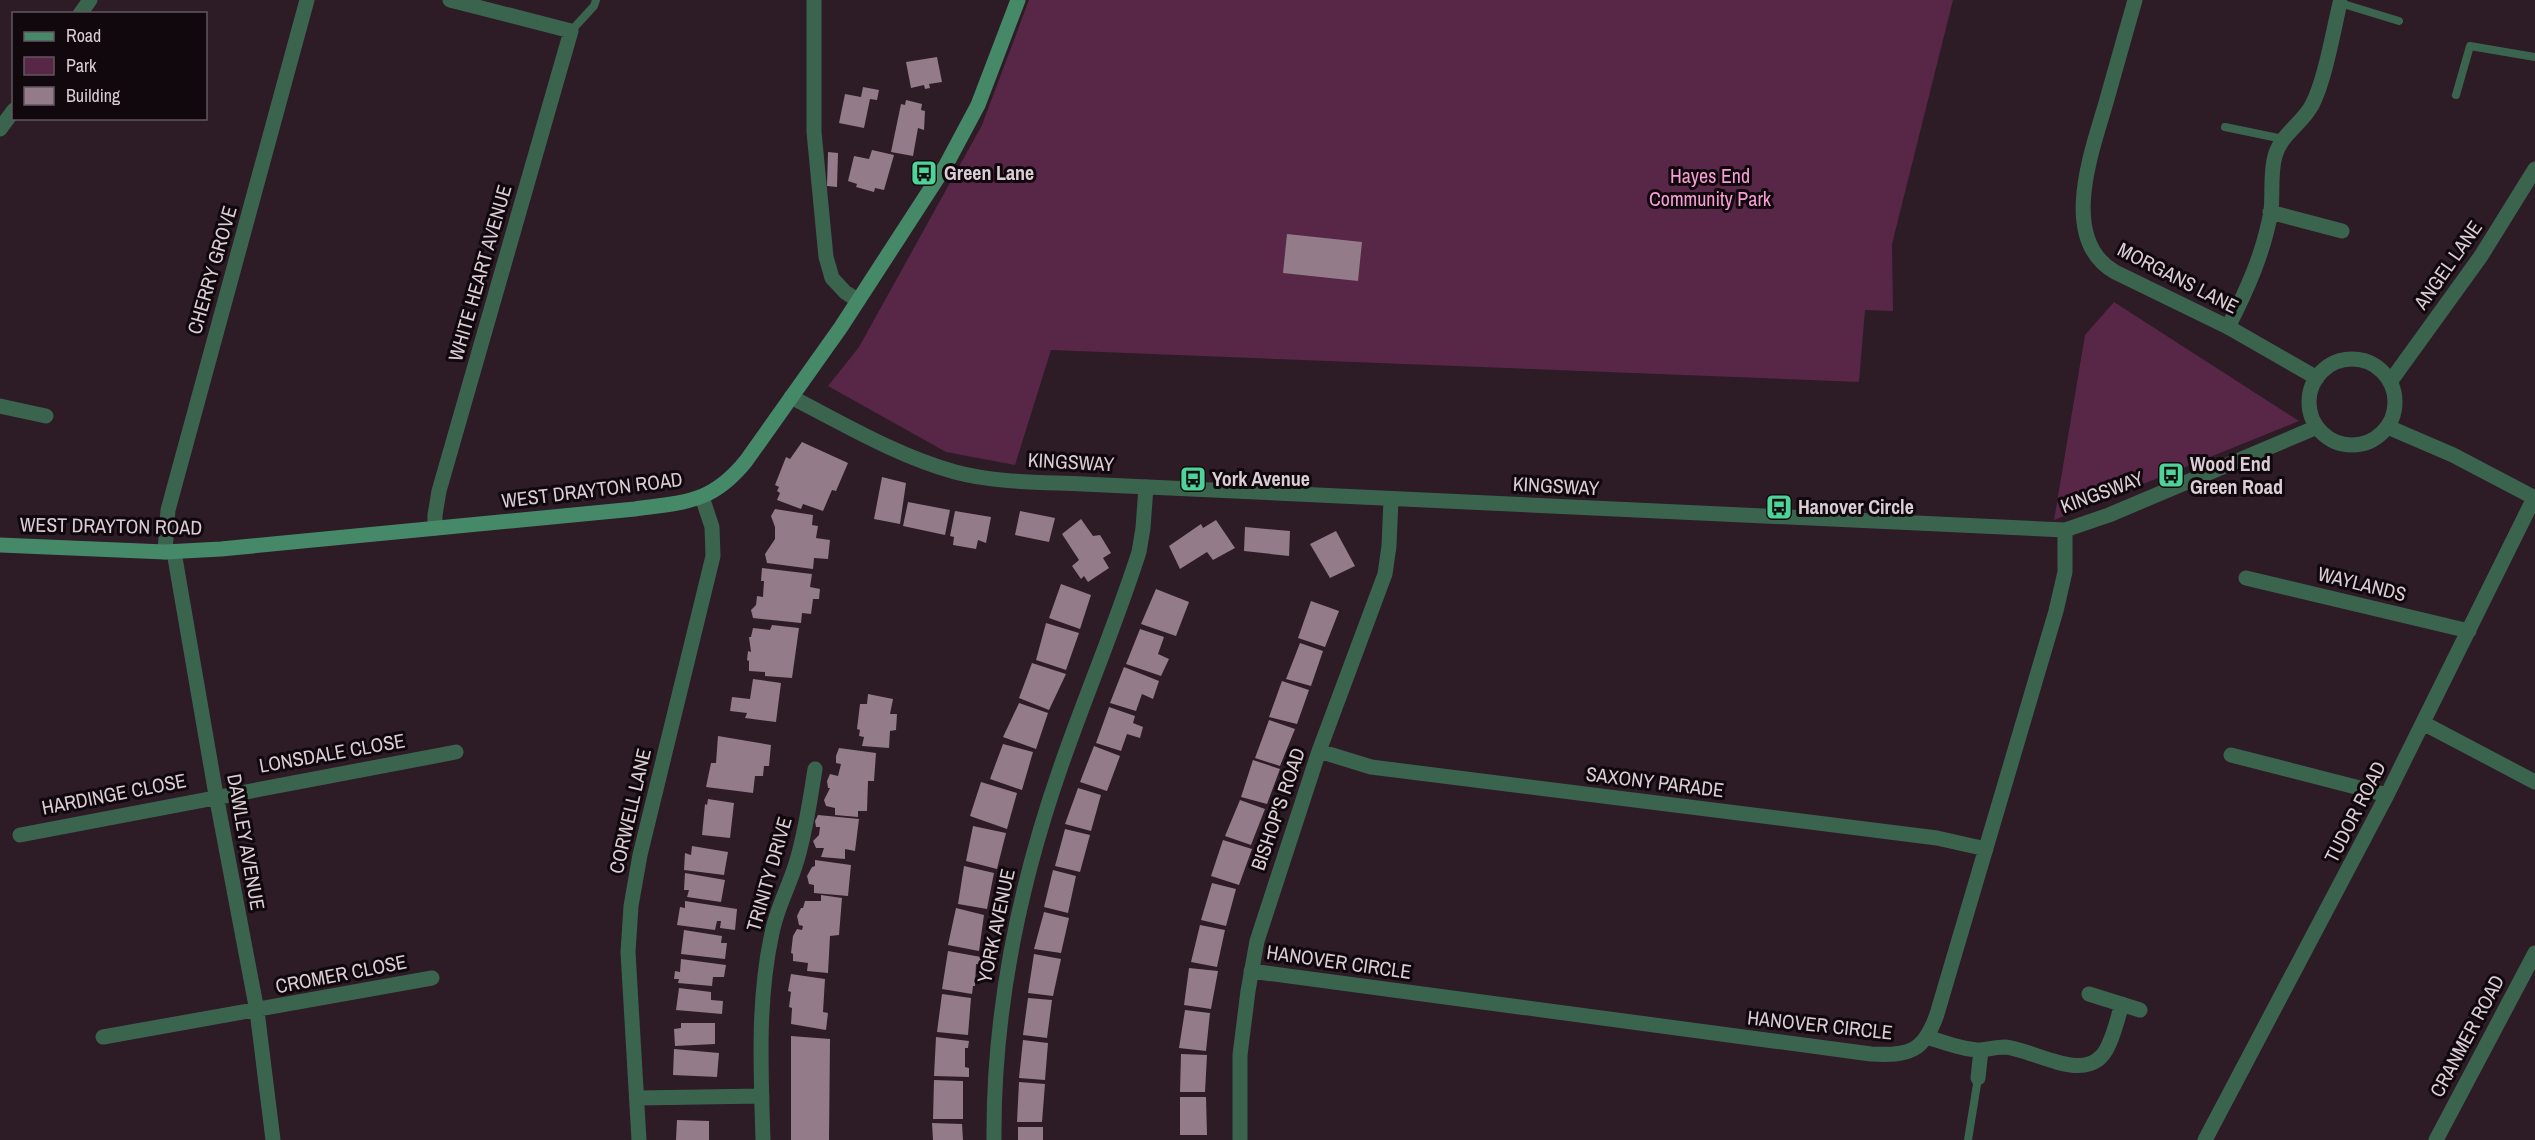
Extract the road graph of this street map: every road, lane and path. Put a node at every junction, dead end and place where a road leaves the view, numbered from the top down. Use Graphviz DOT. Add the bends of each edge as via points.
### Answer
graph roads {
  1 [pos="307,0"];
  2 [pos="450,0"];
  3 [pos="596,0"];
  4 [pos="814,0"];
  5 [pos="1018,0"];
  6 [pos="2135,0"];
  7 [pos="2340,3"];
  8 [pos="2399,21"];
  9 [pos="571,31"];
  10 [pos="2535,57"];
  11 [pos="2456,95"];
  12 [pos="12,113"];
  13 [pos="2224,127"];
  14 [pos="0,129"];
  15 [pos="2283,139"];
  16 [pos="2535,169"];
  17 [pos="2270,212"];
  18 [pos="2342,231"];
  19 [pos="857,300"];
  20 [pos="2228,327"];
  21 [pos="2317,378"];
  22 [pos="2390,382"];
  23 [pos="791,397"];
  24 [pos="0,405"];
  25 [pos="46,416"];
  26 [pos="2388,426"];
  27 [pos="2317,427"];
  28 [pos="1146,487"];
  29 [pos="702,497"];
  30 [pos="2535,498"];
  31 [pos="1391,499"];
  32 [pos="435,528"];
  33 [pos="2066,530"];
  34 [pos="0,545"];
  35 [pos="169,552"];
  36 [pos="2246,578"];
  37 [pos="2469,632"];
  38 [pos="2423,723"];
  39 [pos="1320,751"];
  40 [pos="456,752"];
  41 [pos="2231,755"];
  42 [pos="815,769"];
  43 [pos="2535,782"];
  44 [pos="216,795"];
  45 [pos="2387,795"];
  46 [pos="20,835"];
  47 [pos="1986,849"];
  48 [pos="2535,952"];
  49 [pos="1251,970"];
  50 [pos="432,978"];
  51 [pos="2089,994"];
  52 [pos="2122,1004"];
  53 [pos="2140,1010"];
  54 [pos="257,1011"];
  55 [pos="103,1038"];
  56 [pos="1927,1038"];
  57 [pos="1981,1050"];
  58 [pos="1978,1078"];
  59 [pos="762,1096"];
  60 [pos="638,1098"];
  61 [pos="273,1140"];
  62 [pos="639,1140"];
  63 [pos="763,1140"];
  64 [pos="994,1140"];
  65 [pos="1240,1140"];
  66 [pos="1968,1140"];
  67 [pos="2205,1140"];
  68 [pos="2436,1140"];
  1 -- 35 [label="street, CHERRY GROVE" via="168,510"];
  2 -- 9 [label="street"];
  3 -- 9 [label="lane"];
  4 -- 19 [label="street" via="814,132 827,266 838,285"];
  5 -- 19 [label="main road, WEST DRAYTON ROAD" via="991,74 962,136"];
  6 -- 20 [label="street, MORGANS LANE" via="2087,170 2083,203 2086,233 2105,266"];
  7 -- 8 [label="lane"];
  7 -- 15 [label="street" via="2314,102 2304,119"];
  9 -- 32 [label="street, WHITE HEART AVENUE" via="439,491"];
  10 -- 11 [label="lane" via="2470,46"];
  12 -- 14 [label="street"];
  13 -- 15 [label="lane"];
  15 -- 17 [label="street" via="2275,156"];
  16 -- 22 [label="street, ANGEL LANE" via="2481,256"];
  17 -- 18 [label="street"];
  17 -- 20 [label="street" via="2252,274"];
  19 -- 23 [label="main road, WEST DRAYTON ROAD"];
  20 -- 21 [label="street, MORGANS LANE"];
  21 -- 22 [label="street" via="2330,365 2348,360 2368,362"];
  21 -- 27 [label="street" via="2309,404"];
  22 -- 26 [label="street" via="2395,406"];
  23 -- 28 [label="street, KINGSWAY" via="898,450 955,472 1016,480"];
  23 -- 29 [label="main road, WEST DRAYTON ROAD" via="737,472 720,488"];
  24 -- 25 [label="street"];
  26 -- 27 [label="street" via="2371,441 2349,445 2331,439"];
  26 -- 30 [label="street"];
  27 -- 33 [label="street, KINGSWAY"];
  28 -- 31 [label="street, KINGSWAY"];
  28 -- 64 [label="street, YORK AVENUE" via="1139,552 1061,766 1022,900 998,1036"];
  29 -- 32 [label="main road, WEST DRAYTON ROAD" via="635,508"];
  29 -- 60 [label="street, CORWELL LANE" via="712,527 713,556 640,855 628,930"];
  30 -- 37 [label="street, TUDOR ROAD"];
  31 -- 33 [label="street, KINGSWAY"];
  31 -- 39 [label="street, BISHOP'S ROAD" via="1384,574"];
  32 -- 35 [label="main road, WEST DRAYTON ROAD"];
  33 -- 47 [label="street" via="2065,572 2056,611"];
  34 -- 35 [label="main road, WEST DRAYTON ROAD"];
  35 -- 44 [label="street, DAWLEY AVENUE"];
  36 -- 37 [label="street, WAYLANDS"];
  37 -- 38 [label="street, TUDOR ROAD"];
  38 -- 43 [label="street"];
  38 -- 45 [label="street, TUDOR ROAD"];
  39 -- 47 [label="street, SAXONY PARADE" via="1371,767 1937,838"];
  39 -- 49 [label="street, BISHOP'S ROAD" via="1266,912"];
  40 -- 44 [label="street, LONSDALE CLOSE"];
  41 -- 45 [label="street"];
  42 -- 59 [label="street, TRINITY DRIVE" via="800,851 771,935 761,1025"];
  44 -- 46 [label="street, HARDINGE CLOSE"];
  44 -- 54 [label="street, DAWLEY AVENUE"];
  45 -- 67 [label="street, TUDOR ROAD"];
  47 -- 56 [label="street"];
  48 -- 68 [label="street, CRANMER ROAD"];
  49 -- 56 [label="street, HANOVER CIRCLE" via="1871,1054 1908,1053"];
  49 -- 65 [label="street, BISHOP'S ROAD" via="1240,1055"];
  50 -- 54 [label="street, CROMER CLOSE"];
  51 -- 52 [label="street"];
  52 -- 53 [label="street"];
  52 -- 57 [label="street" via="2109,1045 2090,1064 2074,1066 2005,1047"];
  54 -- 55 [label="street, CROMER CLOSE"];
  54 -- 61 [label="street, DAWLEY AVENUE"];
  56 -- 57 [label="street"];
  57 -- 58 [label="street"];
  58 -- 66 [label="lane"];
  59 -- 60 [label="street"];
  59 -- 63 [label="street, TRINITY DRIVE"];
  60 -- 62 [label="street, CORWELL LANE"];
}
